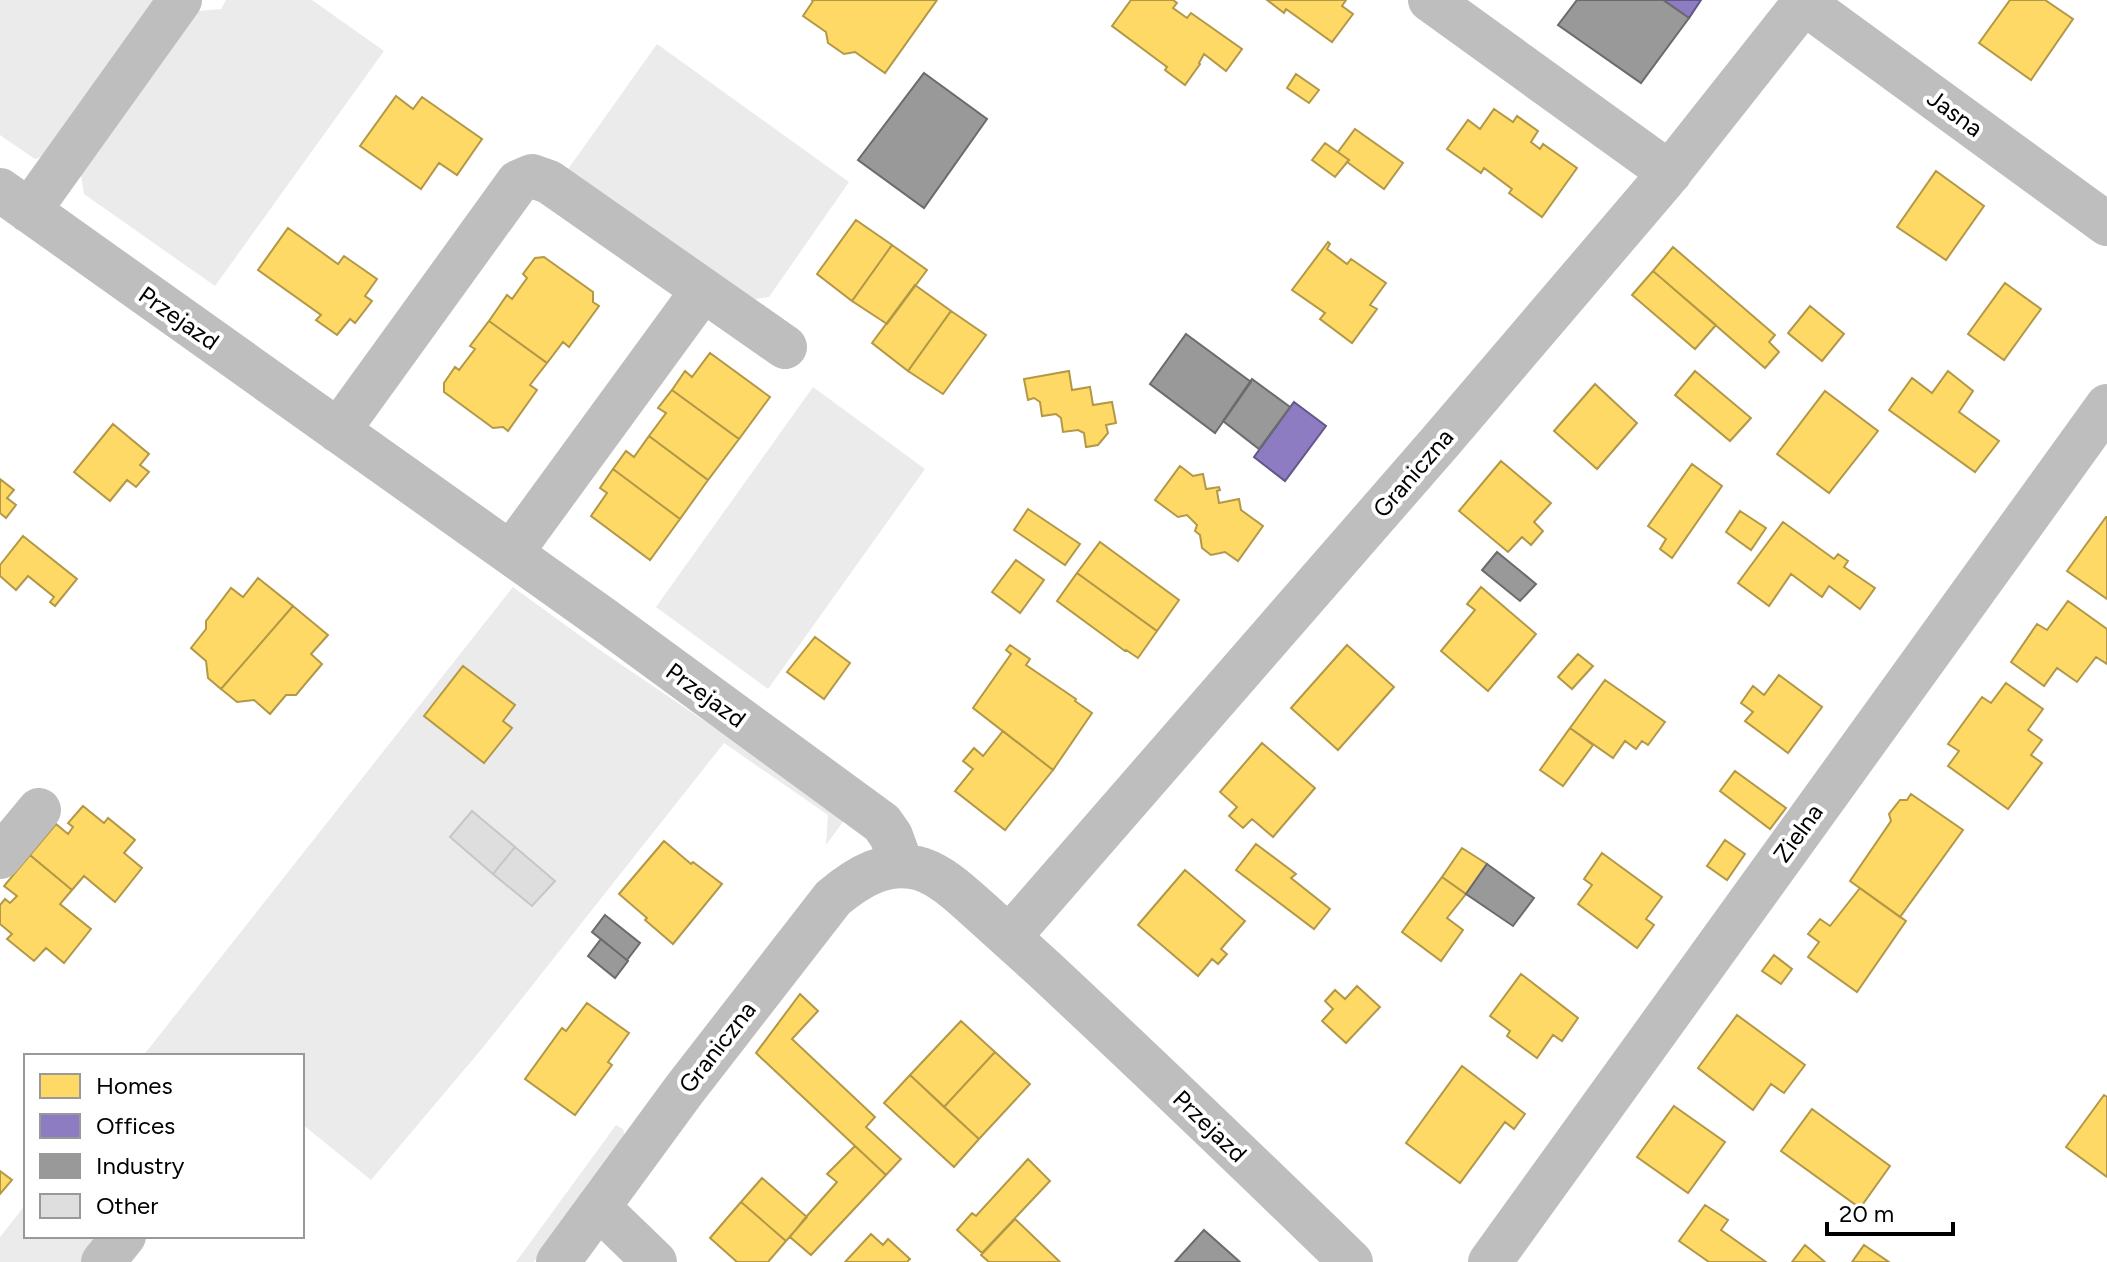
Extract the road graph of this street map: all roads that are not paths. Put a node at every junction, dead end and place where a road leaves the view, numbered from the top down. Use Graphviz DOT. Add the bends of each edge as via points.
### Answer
graph roads {
  1 [pos="180,0"];
  2 [pos="1430,0"];
  3 [pos="1805,1"];
  4 [pos="1670,173"];
  5 [pos="15,200"];
  6 [pos="2107,224"];
  7 [pos="703,290"];
  8 [pos="785,347"];
  9 [pos="2107,406"];
  10 [pos="338,431"];
  11 [pos="511,553"];
  12 [pos="39,810"];
  13 [pos="0,857"];
  14 [pos="902,866"];
  15 [pos="1009,937"];
  16 [pos="598,1207"];
  17 [pos="122,1238"];
  18 [pos="103,1262"];
  19 [pos="558,1262"];
  20 [pos="655,1262"];
  21 [pos="1351,1262"];
  22 [pos="1490,1262"];
  1 -- 5 [label="street"];
  2 -- 4 [label="street"];
  3 -- 4 [label="street, Graniczna"];
  3 -- 6 [label="street, Jasna"];
  4 -- 15 [label="street, Graniczna"];
  5 -- 10 [label="street, Przejazd"];
  7 -- 8 [label="street"];
  7 -- 10 [label="street" via="549,182 532,176 518,182"];
  7 -- 11 [label="street"];
  9 -- 22 [label="street, Zielna"];
  10 -- 11 [label="street, Przejazd"];
  11 -- 14 [label="street, Przejazd" via="882,823"];
  12 -- 13 [label="street"];
  14 -- 15 [label="street, Przejazd" via="944,880"];
  14 -- 16 [label="street, Graniczna" via="869,874 833,898"];
  15 -- 21 [label="street, Przejazd"];
  16 -- 19 [label="street, Graniczna"];
  16 -- 20 [label="street"];
  17 -- 18 [label="street"];
}
